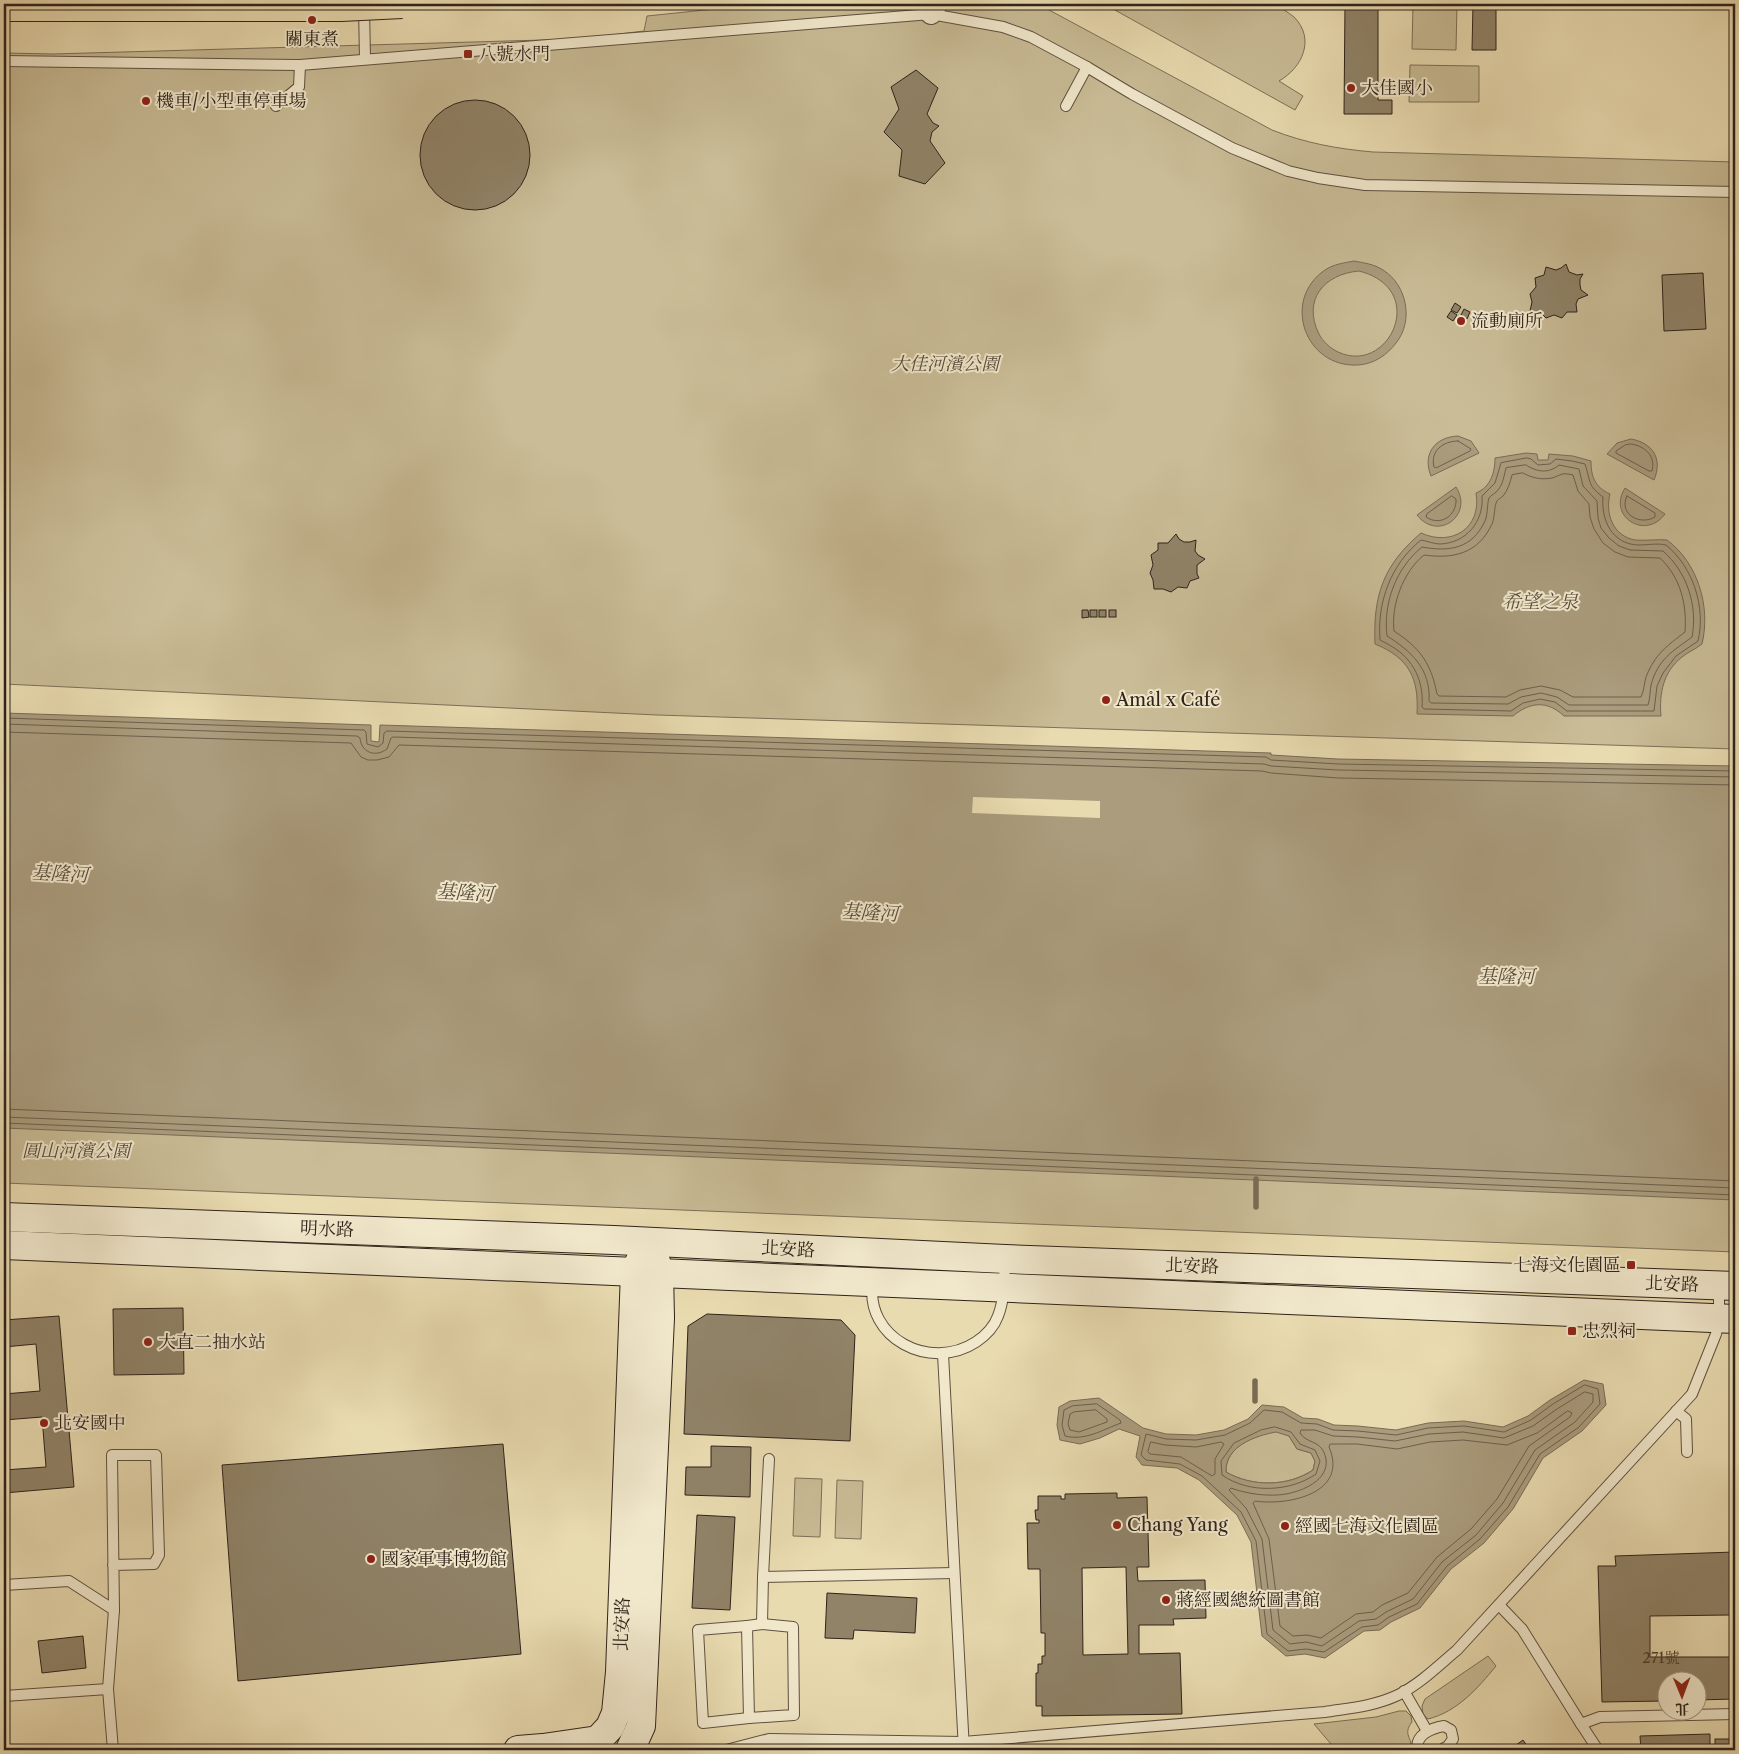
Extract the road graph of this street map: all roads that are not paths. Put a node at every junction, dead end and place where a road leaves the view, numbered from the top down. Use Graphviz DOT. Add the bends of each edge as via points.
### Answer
graph roads {
  1 [pos="364,4"];
  2 [pos="402,4"];
  3 [pos="4,7"];
  4 [pos="934,9"];
  5 [pos="365,59"];
  6 [pos="4,62"];
  7 [pos="300,65"];
  8 [pos="1087,67"];
  9 [pos="276,106"];
  10 [pos="1066,106"];
  11 [pos="1735,192"];
  12 [pos="4,1217"];
  13 [pos="650,1242"];
  14 [pos="4,1245"];
  15 [pos="1005,1260"];
  16 [pos="873,1268"];
  17 [pos="647,1272"];
  18 [pos="1727,1286"];
  19 [pos="1004,1289"];
  20 [pos="1727,1318"];
  21 [pos="943,1354"];
  22 [pos="1676,1411"];
  23 [pos="1687,1452"];
  24 [pos="769,1459"];
  25 [pos="113,1565"];
  26 [pos="954,1573"];
  27 [pos="763,1577"];
  28 [pos="4,1585"];
  29 [pos="1499,1605"];
  30 [pos="114,1610"];
  31 [pos="762,1624"];
  32 [pos="747,1626"];
  33 [pos="108,1689"];
  34 [pos="1404,1691"];
  35 [pos="4,1696"];
  36 [pos="1735,1714"];
  37 [pos="749,1718"];
  38 [pos="1582,1724"];
  39 [pos="1427,1732"];
  40 [pos="611,1744"];
  41 [pos="963,1746"];
  42 [pos="113,1750"];
  43 [pos="518,1750"];
  44 [pos="726,1750"];
  45 [pos="1418,1750"];
  46 [pos="1441,1750"];
  47 [pos="1598,1750"];
  1 -- 5 [label="lane"];
  2 -- 3 [label="highway, bridge" via="341,7"];
  4 -- 5 [label="lane"];
  4 -- 8 [label="lane" via="1031,37"];
  5 -- 7 [label="lane"];
  6 -- 7 [label="lane"];
  7 -- 9 [label="lane" via="299,87"];
  8 -- 10 [label="lane"];
  8 -- 11 [label="lane" via="1232,148 1288,171 1318,178 1365,185"];
  12 -- 13 [label="main road, 明水路"];
  13 -- 16 [label="main road, 北安路"];
  13 -- 17 [label="main road, 北安路"];
  14 -- 17 [label="main road, 明水路"];
  15 -- 16 [label="main road, 北安路"];
  15 -- 18 [label="main road, 北安路"];
  15 -- 19 [label="lane"];
  16 -- 17 [label="main road, 北安路"];
  16 -- 19 [label="main road, 北安路"];
  16 -- 21 [label="lane" via="872,1291 876,1312 886,1330 902,1344 922,1353"];
  17 -- 40 [label="main road, 北安路" via="619,1681 616,1713 610,1727"];
  18 -- 20 [label="lane"];
  19 -- 20 [label="main road, 北安路"];
  19 -- 21 [label="lane" via="997,1318 984,1336 965,1349"];
  20 -- 22 [label="lane" via="1716,1334 1692,1394"];
  21 -- 26 [label="lane"];
  22 -- 23 [label="lane" via="1686,1419"];
  22 -- 29 [label="lane"];
  24 -- 27 [label="lane"];
  25 -- 25 [label="lane" via="112,1455 156,1455 159,1555 154,1564"];
  25 -- 30 [label="lane"];
  26 -- 27 [label="lane"];
  26 -- 41 [label="lane"];
  27 -- 31 [label="lane"];
  28 -- 30 [label="lane" via="69,1581"];
  29 -- 34 [label="lane" via="1457,1650"];
  29 -- 38 [label="lane" via="1522,1629"];
  30 -- 33 [label="lane"];
  31 -- 32 [label="lane"];
  31 -- 37 [label="lane" via="793,1627 794,1715"];
  32 -- 37 [label="lane"];
  32 -- 37 [label="lane" via="698,1630 702,1723"];
  33 -- 35 [label="lane"];
  33 -- 42 [label="lane"];
  34 -- 39 [label="lane"];
  34 -- 41 [label="lane" via="1364,1706 1325,1712"];
  36 -- 38 [label="lane" via="1600,1717"];
  38 -- 47 [label="lane"];
  39 -- 45 [label="lane" via="1420,1738"];
  39 -- 46 [label="lane" via="1444,1726 1451,1730 1453,1739"];
  40 -- 43 [label="main road, 北安路"];
  41 -- 44 [label="lane" via="769,1739"];
}
